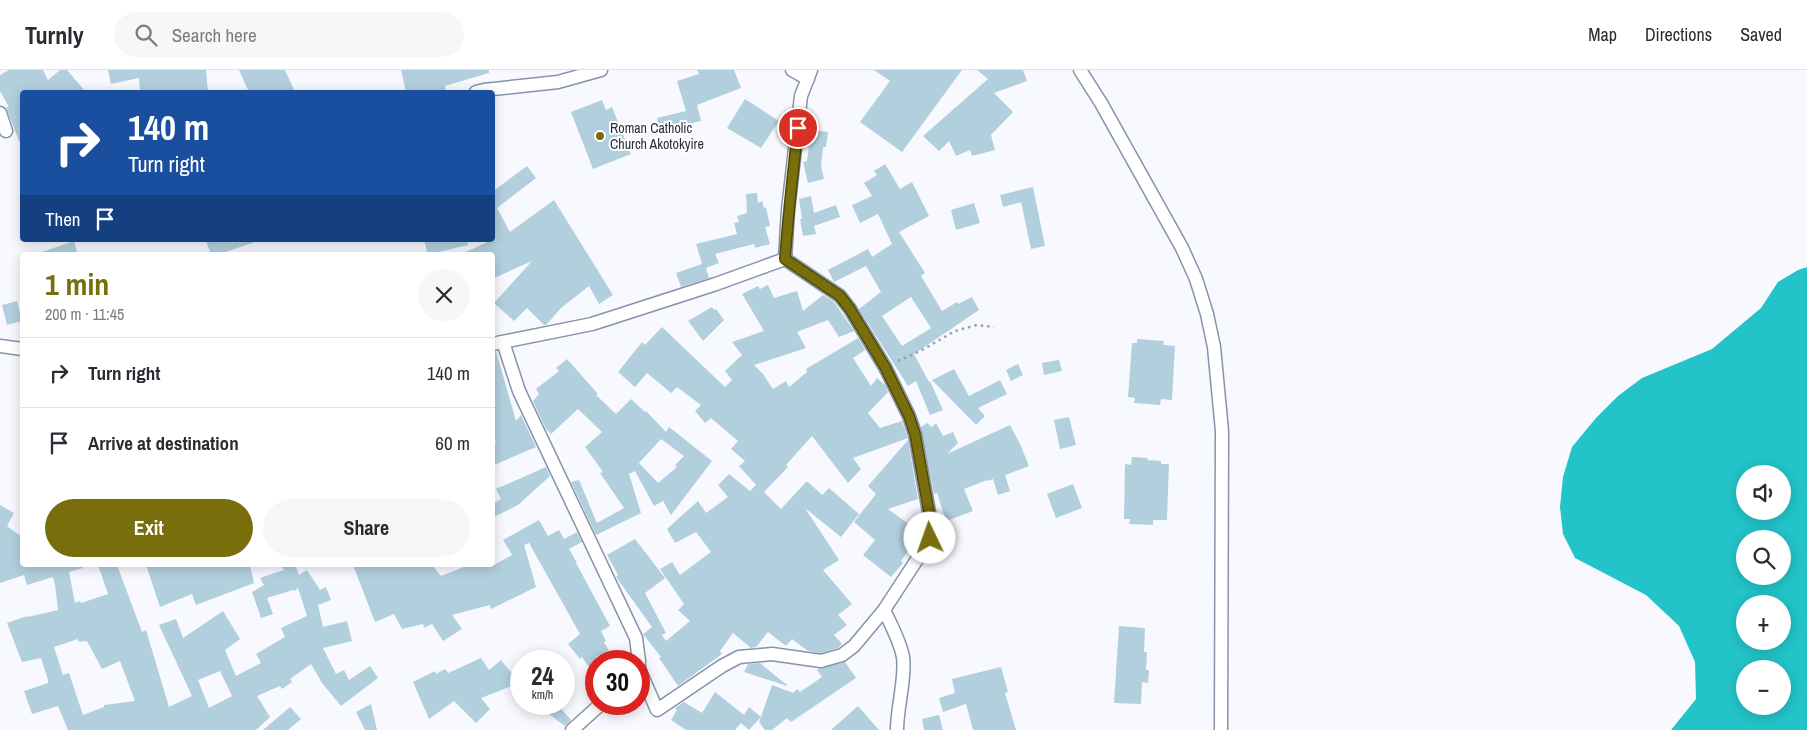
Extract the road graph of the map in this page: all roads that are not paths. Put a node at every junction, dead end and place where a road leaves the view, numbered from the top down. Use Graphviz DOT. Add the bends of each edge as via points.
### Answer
graph roads {
  1 [pos="601,70"];
  2 [pos="792,70"];
  3 [pos="1080,70"];
  4 [pos="809,75"];
  5 [pos="484,90"];
  6 [pos="0,113"];
  7 [pos="6,131"];
  8 [pos="785,259"];
  9 [pos="498,343"];
  10 [pos="0,346"];
  11 [pos="20,349"];
  12 [pos="884,610"];
  13 [pos="638,650"];
  14 [pos="650,694"];
  15 [pos="589,715"];
  16 [pos="572,730"];
  17 [pos="896,730"];
  18 [pos="1221,730"];
  1 -- 5 [label="street" via="558,82"];
  2 -- 4 [label="street"];
  3 -- 18 [label="street" via="1182,248 1196,279 1214,347 1222,431"];
  4 -- 8 [label="street" via="802,96"];
  6 -- 7 [label="street"];
  8 -- 9 [label="street" via="592,324"];
  8 -- 12 [label="street" via="840,296 850,309 885,367 915,434 932,531"];
  9 -- 13 [label="street" via="636,638"];
  10 -- 11 [label="street"];
  12 -- 14 [label="street" via="854,646 842,655 821,661 772,654 739,657 657,710"];
  12 -- 17 [label="street" via="903,658"];
  15 -- 16 [label="street"];
}
